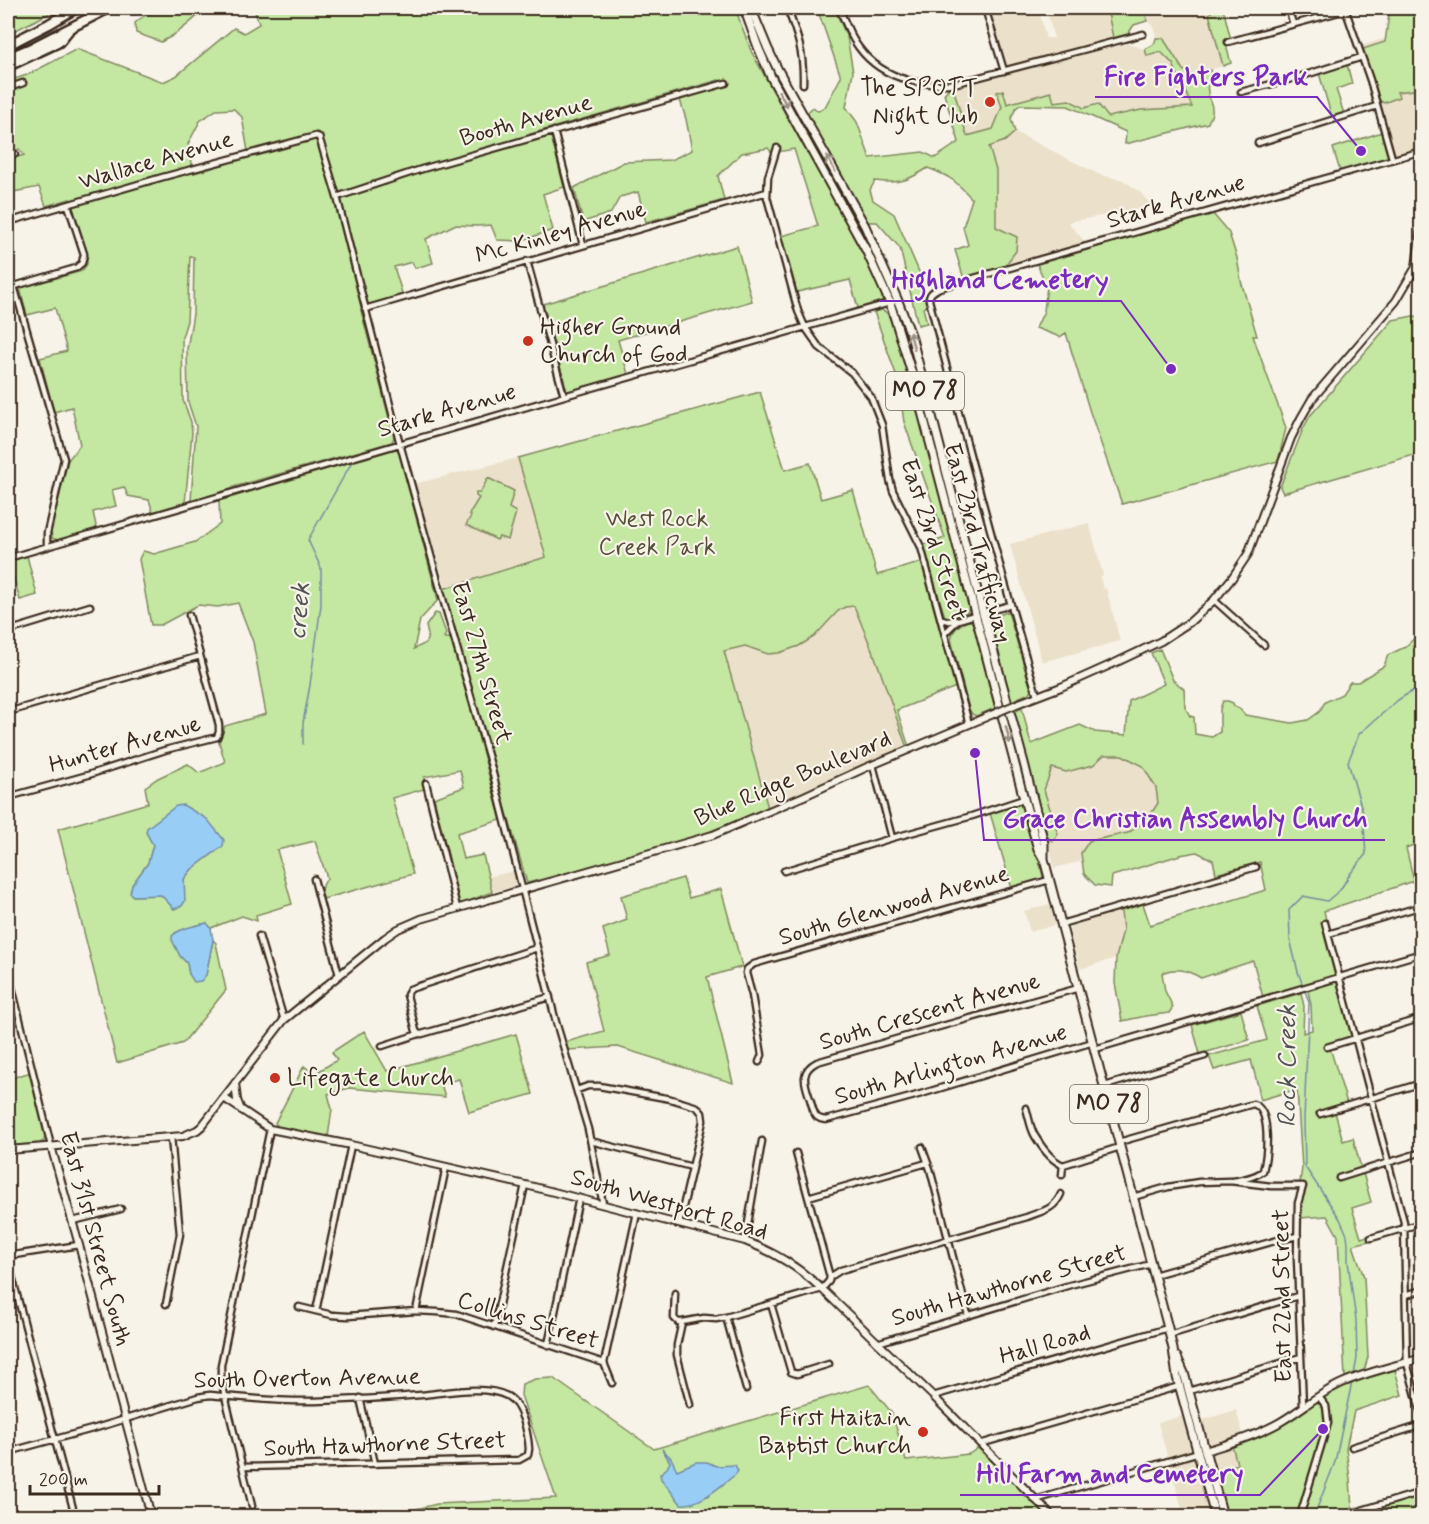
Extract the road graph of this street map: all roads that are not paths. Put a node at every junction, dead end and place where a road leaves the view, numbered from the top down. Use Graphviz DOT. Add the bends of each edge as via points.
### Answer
graph roads {
  1 [pos="76,8"];
  2 [pos="109,8"];
  3 [pos="744,8"];
  4 [pos="751,8"];
  5 [pos="787,8"];
  6 [pos="839,8"];
  7 [pos="985,8"];
  8 [pos="1288,8"];
  9 [pos="1293,24"];
  10 [pos="71,28"];
  11 [pos="1143,34"];
  12 [pos="1228,42"];
  13 [pos="8,45"];
  14 [pos="1362,57"];
  15 [pos="8,58"];
  16 [pos="8,66"];
  17 [pos="1004,71"];
  18 [pos="23,83"];
  19 [pos="726,83"];
  20 [pos="803,84"];
  21 [pos="8,88"];
  22 [pos="1241,92"];
  23 [pos="1377,106"];
  24 [pos="554,131"];
  25 [pos="316,136"];
  26 [pos="1258,143"];
  27 [pos="777,148"];
  28 [pos="1422,151"];
  29 [pos="15,154"];
  30 [pos="8,156"];
  31 [pos="1392,158"];
  32 [pos="767,192"];
  33 [pos="337,196"];
  34 [pos="68,205"];
  35 [pos="1422,219"];
  36 [pos="8,222"];
  37 [pos="583,245"];
  38 [pos="527,261"];
  39 [pos="1416,267"];
  40 [pos="1422,279"];
  41 [pos="14,286"];
  42 [pos="8,288"];
  43 [pos="894,302"];
  44 [pos="365,309"];
  45 [pos="805,327"];
  46 [pos="564,396"];
  47 [pos="400,444"];
  48 [pos="47,547"];
  49 [pos="8,558"];
  50 [pos="1214,600"];
  51 [pos="1010,605"];
  52 [pos="90,606"];
  53 [pos="979,614"];
  54 [pos="189,615"];
  55 [pos="942,620"];
  56 [pos="958,620"];
  57 [pos="8,631"];
  58 [pos="945,633"];
  59 [pos="1264,645"];
  60 [pos="200,657"];
  61 [pos="1037,695"];
  62 [pos="8,712"];
  63 [pos="969,724"];
  64 [pos="1020,764"];
  65 [pos="873,765"];
  66 [pos="426,783"];
  67 [pos="8,797"];
  68 [pos="1024,800"];
  69 [pos="892,838"];
  70 [pos="1044,859"];
  71 [pos="1256,867"];
  72 [pos="784,871"];
  73 [pos="314,879"];
  74 [pos="1050,879"];
  75 [pos="524,889"];
  76 [pos="1422,906"];
  77 [pos="457,908"];
  78 [pos="1325,923"];
  79 [pos="1061,924"];
  80 [pos="1328,934"];
  81 [pos="259,936"];
  82 [pos="537,948"];
  83 [pos="1422,953"];
  84 [pos="8,971"];
  85 [pos="339,975"];
  86 [pos="1339,977"];
  87 [pos="1079,988"];
  88 [pos="550,997"];
  89 [pos="1422,1018"];
  90 [pos="284,1020"];
  91 [pos="419,1034"];
  92 [pos="1355,1038"];
  93 [pos="1094,1045"];
  94 [pos="382,1046"];
  95 [pos="1327,1047"];
  96 [pos="1205,1056"];
  97 [pos="759,1062"];
  98 [pos="235,1083"];
  99 [pos="1422,1083"];
  100 [pos="1105,1086"];
  101 [pos="577,1090"];
  102 [pos="224,1098"];
  103 [pos="1372,1098"];
  104 [pos="1026,1108"];
  105 [pos="241,1110"];
  106 [pos="1320,1114"];
  107 [pos="818,1118"];
  108 [pos="270,1129"];
  109 [pos="171,1137"];
  110 [pos="591,1141"];
  111 [pos="762,1141"];
  112 [pos="351,1145"];
  113 [pos="1120,1145"];
  114 [pos="51,1146"];
  115 [pos="922,1147"];
  116 [pos="8,1150"];
  117 [pos="1422,1152"];
  118 [pos="796,1154"];
  119 [pos="1389,1162"];
  120 [pos="927,1163"];
  121 [pos="1063,1165"];
  122 [pos="446,1167"];
  123 [pos="692,1167"];
  124 [pos="1062,1175"];
  125 [pos="1339,1178"];
  126 [pos="1230,1181"];
  127 [pos="525,1185"];
  128 [pos="1061,1194"];
  129 [pos="808,1197"];
  130 [pos="1134,1197"];
  131 [pos="579,1198"];
  132 [pos="603,1204"];
  133 [pos="121,1209"];
  134 [pos="637,1213"];
  135 [pos="73,1221"];
  136 [pos="1422,1223"];
  137 [pos="680,1224"];
  138 [pos="1404,1228"];
  139 [pos="1298,1236"];
  140 [pos="1371,1238"];
  141 [pos="948,1239"];
  142 [pos="745,1241"];
  143 [pos="79,1245"];
  144 [pos="8,1256"];
  145 [pos="8,1261"];
  146 [pos="1151,1264"];
  147 [pos="1154,1275"];
  148 [pos="830,1277"];
  149 [pos="822,1289"];
  150 [pos="1422,1290"];
  151 [pos="675,1293"];
  152 [pos="1406,1295"];
  153 [pos="1298,1296"];
  154 [pos="166,1304"];
  155 [pos="771,1304"];
  156 [pos="299,1307"];
  157 [pos="316,1311"];
  158 [pos="416,1311"];
  159 [pos="968,1316"];
  160 [pos="726,1317"];
  161 [pos="682,1322"];
  162 [pos="494,1327"];
  163 [pos="1169,1332"];
  164 [pos="877,1343"];
  165 [pos="548,1345"];
  166 [pos="1173,1349"];
  167 [pos="1301,1357"];
  168 [pos="1422,1358"];
  169 [pos="604,1363"];
  170 [pos="1407,1363"];
  171 [pos="829,1364"];
  172 [pos="612,1383"];
  173 [pos="1180,1386"];
  174 [pos="746,1389"];
  175 [pos="1189,1391"];
  176 [pos="225,1396"];
  177 [pos="933,1396"];
  178 [pos="1319,1397"];
  179 [pos="360,1398"];
  180 [pos="690,1405"];
  181 [pos="1303,1406"];
  182 [pos="1422,1417"];
  183 [pos="125,1419"];
  184 [pos="1422,1425"];
  185 [pos="54,1439"];
  186 [pos="980,1444"];
  187 [pos="1352,1448"];
  188 [pos="8,1452"];
  189 [pos="1201,1452"];
  190 [pos="527,1456"];
  191 [pos="375,1464"];
  192 [pos="243,1467"];
  193 [pos="1422,1492"];
  194 [pos="1035,1500"];
  195 [pos="252,1506"];
  196 [pos="1362,1510"];
  197 [pos="75,1516"];
  198 [pos="151,1516"];
  199 [pos="1052,1516"];
  200 [pos="1215,1516"];
  201 [pos="1223,1516"];
  202 [pos="1300,1516"];
  1 -- 13 [label="highway"];
  2 -- 10 [label="highway"];
  3 -- 43 [label="main road, East 23rd Trafficway / MO 78, one-way" via="771,76"];
  43 -- 4 [label="main road, East 23rd Trafficway / MO 78, one-way" via="865,226 773,59"];
  5 -- 20 [label="street" via="802,53"];
  6 -- 17 [label="street" via="863,53 900,78 940,85"];
  7 -- 17 [label="street"];
  8 -- 9 [label="street"];
  9 -- 12 [label="street"];
  9 -- 14 [label="street" via="1339,12 1347,14"];
  10 -- 15 [label="highway"];
  10 -- 16 [label="highway" via="59,42"];
  11 -- 17 [label="street"];
  14 -- 22 [label="street"];
  14 -- 23 [label="street"];
  18 -- 21 [label="street"];
  19 -- 24 [label="street, Booth Avenue"];
  23 -- 26 [label="street"];
  23 -- 31 [label="street"];
  24 -- 33 [label="street, Booth Avenue"];
  24 -- 37 [label="street"];
  25 -- 33 [label="street, East 27th Street" via="320,137"];
  25 -- 34 [label="street, Wallace Avenue"];
  27 -- 32 [label="street, East 23rd Street"];
  28 -- 31 [label="street, Stark Avenue"];
  29 -- 30 [label="street"];
  31 -- 51 [label="street, Stark Avenue" via="932,292 929,300"];
  32 -- 37 [label="street, Mc Kinley Avenue"];
  32 -- 45 [label="street, East 23rd Street" via="779,246"];
  33 -- 44 [label="street, East 27th Street"];
  34 -- 36 [label="street, Wallace Avenue"];
  34 -- 41 [label="street" via="84,254 82,263"];
  35 -- 39 [label="main road, Blue Ridge Boulevard"];
  37 -- 38 [label="street, Mc Kinley Avenue"];
  38 -- 44 [label="street, Mc Kinley Avenue"];
  38 -- 46 [label="street"];
  39 -- 40 [label="street"];
  39 -- 50 [label="main road, Blue Ridge Boulevard" via="1396,301 1312,399 1291,438 1248,554"];
  41 -- 42 [label="street"];
  41 -- 48 [label="street" via="64,459"];
  43 -- 45 [label="street, Stark Avenue"];
  43 -- 53 [label="main road, East 23rd Trafficway / MO 78"];
  44 -- 47 [label="street, East 27th Street"];
  45 -- 46 [label="street, Stark Avenue"];
  45 -- 55 [label="street, East 23rd Street" via="819,347 852,373 871,397 882,425 893,491 921,547"];
  46 -- 47 [label="street, Stark Avenue"];
  47 -- 48 [label="street, Stark Avenue"];
  47 -- 75 [label="street, East 27th Street"];
  48 -- 49 [label="street, Stark Avenue"];
  50 -- 59 [label="street"];
  50 -- 61 [label="main road, Blue Ridge Boulevard" via="1161,641"];
  51 -- 53 [label="street"];
  51 -- 61 [label="street"];
  52 -- 57 [label="street"];
  53 -- 56 [label="street"];
  53 -- 64 [label="main road, East 23rd Trafficway / MO 78"];
  54 -- 60 [label="street"];
  55 -- 56 [label="street"];
  55 -- 58 [label="street, East 23rd Street"];
  56 -- 58 [label="street"];
  58 -- 63 [label="street, East 23rd Street"];
  60 -- 62 [label="street"];
  60 -- 67 [label="street, Hunter Avenue" via="219,725 217,737"];
  61 -- 63 [label="main road, Blue Ridge Boulevard, bridge"];
  63 -- 65 [label="main road, Blue Ridge Boulevard"];
  64 -- 68 [label="main road, MO 78"];
  64 -- 70 [label="main road, MO 78" via="1044,843"];
  65 -- 69 [label="street"];
  65 -- 75 [label="main road, Blue Ridge Boulevard" via="713,835"];
  66 -- 77 [label="street"];
  68 -- 69 [label="street"];
  68 -- 70 [label="main road, MO 78"];
  69 -- 72 [label="street"];
  70 -- 74 [label="main road, MO 78"];
  71 -- 79 [label="street"];
  73 -- 85 [label="street"];
  74 -- 79 [label="main road, MO 78"];
  74 -- 97 [label="street, South Glenwood Avenue" via="754,964 746,973 762,1055"];
  75 -- 77 [label="main road, Blue Ridge Boulevard"];
  75 -- 82 [label="street, East 27th Street"];
  76 -- 80 [label="street"];
  77 -- 85 [label="main road, Blue Ridge Boulevard" via="398,929"];
  78 -- 80 [label="street"];
  79 -- 87 [label="main road, MO 78"];
  80 -- 86 [label="street"];
  81 -- 90 [label="street"];
  82 -- 88 [label="street, East 27th Street"];
  82 -- 91 [label="street" via="410,989 407,995"];
  83 -- 86 [label="street, South Arlington Avenue"];
  84 -- 114 [label="street, East 31st Street South"];
  85 -- 90 [label="main road, Blue Ridge Boulevard"];
  86 -- 92 [label="street"];
  86 -- 93 [label="street, South Arlington Avenue"];
  87 -- 93 [label="main road, MO 78"];
  87 -- 107 [label="street, South Crescent Avenue" via="812,1065 805,1082"];
  88 -- 91 [label="street"];
  88 -- 101 [label="street, East 27th Street"];
  89 -- 92 [label="street"];
  90 -- 98 [label="main road, Blue Ridge Boulevard"];
  91 -- 94 [label="street"];
  92 -- 95 [label="street"];
  92 -- 103 [label="street"];
  93 -- 100 [label="main road, MO 78"];
  93 -- 107 [label="street, South Arlington Avenue" via="826,1120"];
  96 -- 100 [label="street"];
  98 -- 102 [label="main road, Blue Ridge Boulevard"];
  98 -- 105 [label="main road"];
  99 -- 103 [label="street"];
  100 -- 113 [label="main road, MO 78"];
  101 -- 110 [label="street, East 27th Street"];
  101 -- 123 [label="street" via="599,1086 697,1107 703,1121"];
  102 -- 105 [label="main road, South Westport Road"];
  102 -- 109 [label="main road, Blue Ridge Boulevard" via="197,1130"];
  103 -- 106 [label="street"];
  103 -- 119 [label="street"];
  104 -- 121 [label="street" via="1035,1136"];
  105 -- 108 [label="main road, South Westport Road"];
  108 -- 112 [label="main road, South Westport Road"];
  108 -- 176 [label="street" via="221,1365"];
  109 -- 114 [label="main road, Blue Ridge Boulevard"];
  109 -- 154 [label="street" via="180,1234"];
  110 -- 123 [label="street"];
  110 -- 132 [label="street, East 27th Street"];
  111 -- 142 [label="street"];
  112 -- 122 [label="main road, South Westport Road"];
  112 -- 157 [label="street"];
  113 -- 121 [label="street"];
  113 -- 126 [label="street" via="1255,1104 1267,1131 1263,1171"];
  113 -- 130 [label="main road, MO 78"];
  114 -- 116 [label="main road, Blue Ridge Boulevard"];
  114 -- 135 [label="main road, East 31st Street South"];
  115 -- 120 [label="street"];
  117 -- 119 [label="street"];
  118 -- 129 [label="street"];
  119 -- 125 [label="street"];
  119 -- 138 [label="street"];
  120 -- 129 [label="street"];
  120 -- 141 [label="street"];
  121 -- 124 [label="street"];
  122 -- 127 [label="main road, South Westport Road"];
  122 -- 158 [label="street"];
  123 -- 137 [label="street"];
  126 -- 130 [label="street" via="1181,1184"];
  126 -- 139 [label="street, East 22nd Street" via="1303,1186 1298,1203"];
  127 -- 131 [label="main road, South Westport Road"];
  127 -- 162 [label="street"];
  128 -- 141 [label="street" via="1051,1208"];
  129 -- 148 [label="street"];
  130 -- 146 [label="main road, MO 78"];
  131 -- 132 [label="main road, South Westport Road"];
  131 -- 165 [label="street"];
  132 -- 134 [label="main road, South Westport Road"];
  133 -- 135 [label="street"];
  134 -- 137 [label="main road, South Westport Road"];
  134 -- 169 [label="street"];
  135 -- 143 [label="main road, East 31st Street South"];
  136 -- 138 [label="street"];
  137 -- 142 [label="main road, South Westport Road"];
  138 -- 140 [label="street"];
  138 -- 152 [label="street"];
  139 -- 147 [label="street"];
  139 -- 153 [label="street, East 22nd Street"];
  141 -- 148 [label="street" via="841,1270"];
  141 -- 159 [label="street"];
  142 -- 149 [label="main road, South Westport Road" via="786,1260"];
  143 -- 144 [label="street"];
  143 -- 183 [label="main road, East 31st Street South"];
  145 -- 185 [label="street"];
  146 -- 147 [label="main road, MO 78"];
  146 -- 159 [label="street, South Hawthorne Street"];
  147 -- 163 [label="main road, MO 78"];
  148 -- 149 [label="street"];
  149 -- 155 [label="street"];
  149 -- 164 [label="main road, South Westport Road"];
  150 -- 152 [label="street"];
  151 -- 161 [label="street" via="674,1318"];
  152 -- 170 [label="street"];
  153 -- 163 [label="street, Hall Road"];
  153 -- 167 [label="street, East 22nd Street"];
  155 -- 160 [label="street"];
  155 -- 171 [label="street" via="791,1372 797,1374"];
  156 -- 157 [label="street, Collins Street"];
  157 -- 158 [label="street, Collins Street" via="348,1316"];
  158 -- 162 [label="street, Collins Street" via="456,1314"];
  159 -- 164 [label="street, South Hawthorne Street"];
  160 -- 161 [label="street"];
  160 -- 174 [label="street"];
  161 -- 180 [label="street" via="677,1354"];
  162 -- 165 [label="street, Collins Street"];
  163 -- 166 [label="main road, MO 78"];
  163 -- 177 [label="street, Hall Road"];
  164 -- 177 [label="main road, South Westport Road"];
  165 -- 169 [label="street, Collins Street"];
  166 -- 173 [label="main road, MO 78"];
  166 -- 175 [label="main road, MO 78"];
  167 -- 175 [label="street"];
  167 -- 181 [label="street, East 22nd Street"];
  168 -- 170 [label="main road"];
  169 -- 172 [label="street"];
  170 -- 178 [label="main road" via="1342,1383"];
  170 -- 182 [label="street"];
  173 -- 186 [label="street"];
  173 -- 189 [label="main road, MO 78"];
  175 -- 189 [label="main road, MO 78"];
  176 -- 179 [label="street, South Overton Avenue" via="290,1401"];
  176 -- 183 [label="street, South Overton Avenue" via="198,1397"];
  176 -- 192 [label="street"];
  177 -- 186 [label="main road, South Westport Road"];
  178 -- 181 [label="main road"];
  178 -- 202 [label="street" via="1326,1406 1328,1423"];
  179 -- 190 [label="street, South Overton Avenue" via="471,1390 499,1393 515,1402 521,1413"];
  179 -- 191 [label="street"];
  181 -- 189 [label="main road" via="1260,1433"];
  183 -- 185 [label="street, South Overton Avenue"];
  183 -- 198 [label="main road, East 31st Street South"];
  184 -- 187 [label="street"];
  185 -- 188 [label="street, South Overton Avenue"];
  185 -- 197 [label="street"];
  186 -- 194 [label="main road, South Westport Road"];
  189 -- 194 [label="street"];
  189 -- 200 [label="main road, MO 78"];
  189 -- 201 [label="main road, MO 78"];
  190 -- 191 [label="street, South Hawthorne Street" via="519,1460"];
  191 -- 192 [label="street, South Hawthorne Street"];
  192 -- 195 [label="street"];
  193 -- 196 [label="street"];
  194 -- 199 [label="main road, South Westport Road"];
}
